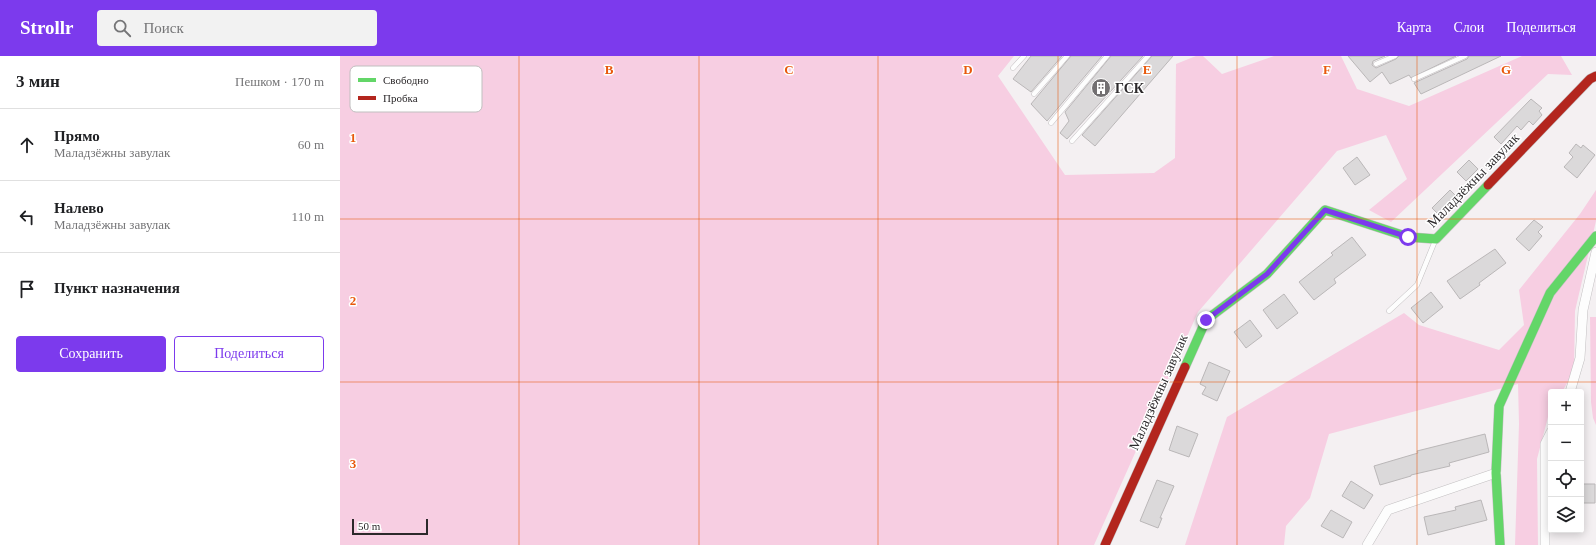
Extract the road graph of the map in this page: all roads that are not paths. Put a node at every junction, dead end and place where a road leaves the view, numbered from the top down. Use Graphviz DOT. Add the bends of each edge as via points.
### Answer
graph roads {
  1 [pos="1024,56"];
  2 [pos="1066,56"];
  3 [pos="1107,56"];
  4 [pos="1148,56"];
  5 [pos="1395,56"];
  6 [pos="1465,56"];
  7 [pos="1376,64"];
  8 [pos="1014,68"];
  9 [pos="1596,76"];
  10 [pos="1414,79"];
  11 [pos="1034,94"];
  12 [pos="1051,123"];
  13 [pos="1072,141"];
  14 [pos="1596,236"];
  15 [pos="1436,239"];
  16 [pos="1596,252"];
  17 [pos="1389,311"];
  18 [pos="1571,389"];
  19 [pos="1548,438"];
  20 [pos="1496,473"];
  21 [pos="1105,545"];
  22 [pos="1367,545"];
  23 [pos="1500,545"];
  24 [pos="1545,545"];
  1 -- 8 [label="lane"];
  2 -- 11 [label="lane"];
  3 -- 12 [label="lane"];
  4 -- 13 [label="lane"];
  5 -- 7 [label="lane"];
  6 -- 10 [label="lane"];
  9 -- 15 [label="street, Маладзёжны завулак" via="1590,78"];
  14 -- 20 [label="street" via="1550,293 1499,406"];
  15 -- 17 [label="lane" via="1417,285"];
  15 -- 21 [label="street, Маладзёжны завулак" via="1408,237 1325,210 1267,274 1206,320"];
  16 -- 18 [label="street" via="1583,310 1580,358"];
  19 -- 24 [label="street" via="1545,444"];
  20 -- 22 [label="street" via="1388,510"];
  20 -- 23 [label="street"];
}
